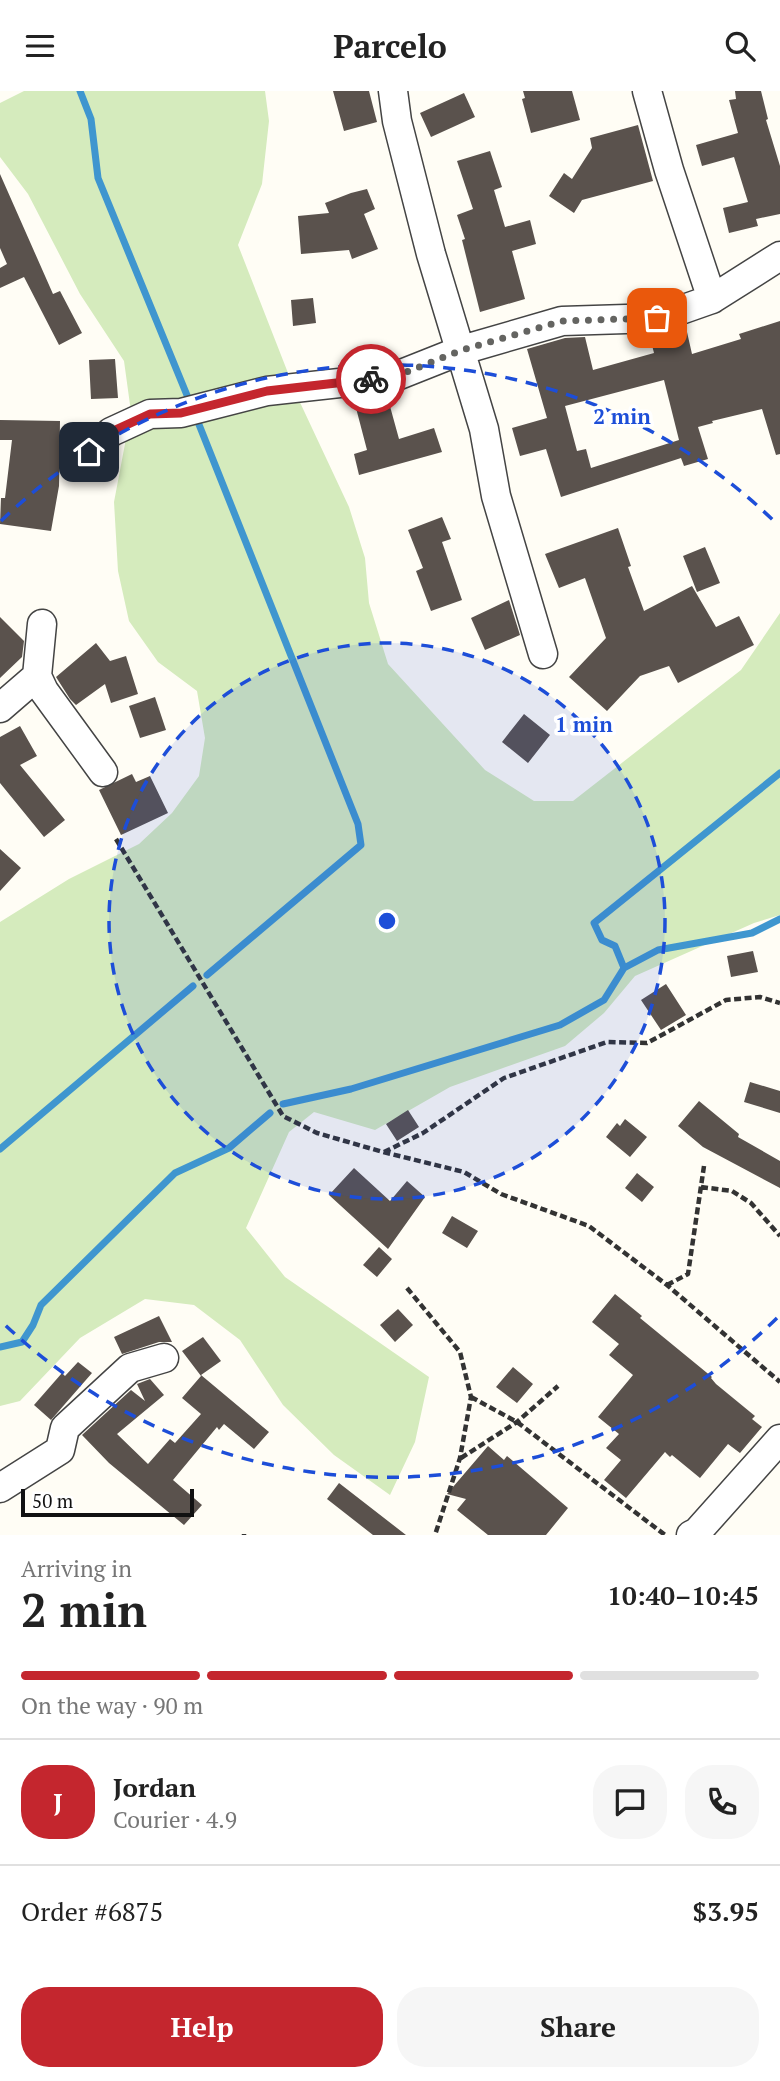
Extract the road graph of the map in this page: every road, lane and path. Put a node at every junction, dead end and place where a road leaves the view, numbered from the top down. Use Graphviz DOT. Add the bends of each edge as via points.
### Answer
graph roads {
  1 [pos="393,91"];
  2 [pos="647,91"];
  3 [pos="780,256"];
  4 [pos="712,299"];
  5 [pos="462,350"];
  6 [pos="89,452"];
  7 [pos="42,624"];
  8 [pos="543,654"];
  9 [pos="37,676"];
  10 [pos="0,708"];
  11 [pos="103,772"];
  12 [pos="116,839"];
  13 [pos="780,1003"];
  14 [pos="383,1152"];
  15 [pos="704,1166"];
  16 [pos="701,1187"];
  17 [pos="780,1236"];
  18 [pos="667,1285"];
  19 [pos="407,1288"];
  20 [pos="164,1358"];
  21 [pos="780,1382"];
  22 [pos="558,1386"];
  23 [pos="471,1397"];
  24 [pos="516,1422"];
  25 [pos="780,1439"];
  26 [pos="460,1458"];
  27 [pos="0,1488"];
  28 [pos="696,1534"];
  29 [pos="435,1535"];
  30 [pos="665,1535"];
  1 -- 5 [label="street" via="431,254"];
  2 -- 4 [label="street"];
  3 -- 4 [label="street"];
  4 -- 5 [label="street" via="657,318 562,321"];
  5 -- 6 [label="street" via="394,377 267,391 192,410 150,414 111,432"];
  5 -- 8 [label="street" via="484,429 496,496"];
  7 -- 9 [label="street"];
  9 -- 10 [label="street"];
  9 -- 11 [label="street"];
  12 -- 14 [label="path" via="284,1116 317,1133"];
  13 -- 14 [label="path" via="760,997 726,1000 647,1043 607,1042 504,1078 423,1133"];
  14 -- 18 [label="path" via="464,1172 501,1194 589,1226"];
  15 -- 16 [label="path"];
  16 -- 17 [label="path" via="732,1191 751,1203"];
  16 -- 18 [label="path" via="688,1274"];
  18 -- 21 [label="path"];
  19 -- 23 [label="path" via="460,1352"];
  20 -- 27 [label="street" via="130,1368 65,1428 60,1450"];
  22 -- 24 [label="path"];
  23 -- 24 [label="path"];
  23 -- 26 [label="path"];
  24 -- 26 [label="path"];
  24 -- 30 [label="path"];
  25 -- 28 [label="street"];
  26 -- 29 [label="path"];
}
